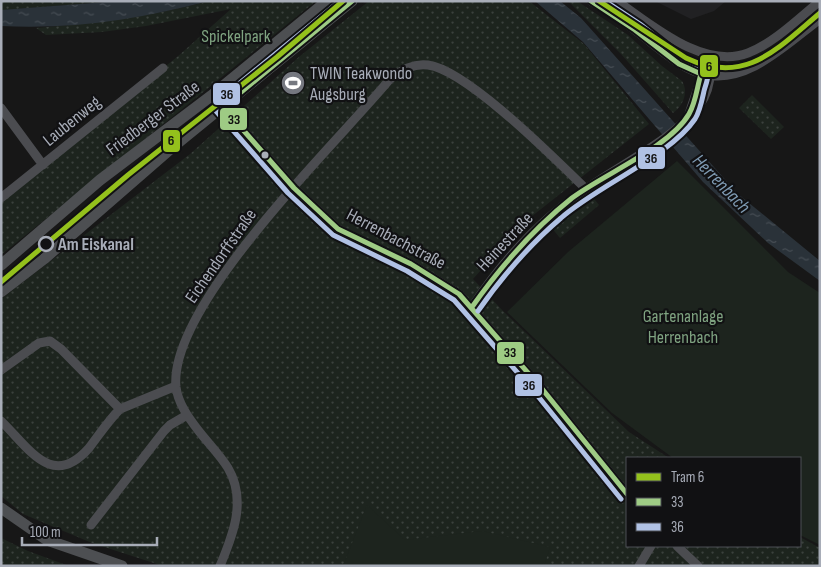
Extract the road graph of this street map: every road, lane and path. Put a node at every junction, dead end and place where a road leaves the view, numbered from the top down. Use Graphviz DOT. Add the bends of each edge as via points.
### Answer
graph roads {
  1 [pos="327,1"];
  2 [pos="352,1"];
  3 [pos="592,1"];
  4 [pos="617,1"];
  5 [pos="820,1"];
  6 [pos="820,19"];
  7 [pos="696,52"];
  8 [pos="709,55"];
  9 [pos="163,68"];
  10 [pos="692,71"];
  11 [pos="701,74"];
  12 [pos="711,76"];
  13 [pos="223,107"];
  14 [pos="1,108"];
  15 [pos="688,116"];
  16 [pos="43,165"];
  17 [pos="294,188"];
  18 [pos="586,189"];
  19 [pos="1,198"];
  20 [pos="1,265"];
  21 [pos="1,292"];
  22 [pos="472,307"];
  23 [pos="1,370"];
  24 [pos="176,386"];
  25 [pos="120,409"];
  26 [pos="187,416"];
  27 [pos="1,422"];
  28 [pos="626,493"];
  29 [pos="1,508"];
  30 [pos="91,525"];
  31 [pos="650,547"];
  32 [pos="678,547"];
  33 [pos="122,566"];
  34 [pos="220,566"];
  35 [pos="639,566"];
  36 [pos="698,566"];
  1 -- 20 [label="main road, Friedberger Straße" via="211,96 100,180"];
  2 -- 13 [label="main road, Friedberger Straße"];
  3 -- 10 [label="street" via="676,63"];
  4 -- 7 [label="street"];
  5 -- 8 [label="street" via="770,40 747,53"];
  6 -- 12 [label="street" via="754,67 738,73"];
  7 -- 8 [label="street"];
  7 -- 10 [label="street" via="701,65"];
  8 -- 11 [label="street"];
  8 -- 12 [label="street, Heinestraße"];
  9 -- 16 [label="street, Laubenweg"];
  10 -- 11 [label="street"];
  11 -- 12 [label="street"];
  11 -- 15 [label="street"];
  12 -- 15 [label="street, Heinestraße" via="705,96"];
  13 -- 17 [label="street, Herrenbachstraße"];
  13 -- 21 [label="main road, Friedberger Straße"];
  14 -- 16 [label="street"];
  15 -- 18 [label="street, Heinestraße" via="664,137"];
  16 -- 19 [label="street, Laubenweg"];
  17 -- 18 [label="street, Eichendorffstraße" via="390,79 405,69 423,64 440,67 458,77 525,132"];
  17 -- 22 [label="street, Herrenbachstraße" via="338,229 437,278"];
  17 -- 24 [label="street, Eichendorffstraße" via="242,248 201,311 182,349"];
  18 -- 22 [label="street, Heinestraße" via="520,244"];
  22 -- 28 [label="street, Herrenbachstraße"];
  23 -- 25 [label="street" via="38,343 50,341 61,348"];
  24 -- 25 [label="street"];
  24 -- 26 [label="street, Eichendorffstraße"];
  25 -- 27 [label="street" via="82,455 59,467 44,462"];
  26 -- 30 [label="street" via="170,425"];
  26 -- 34 [label="street, Eichendorffstraße" via="229,469 234,482 237,516"];
  29 -- 33 [label="main road" via="47,540"];
  31 -- 35 [label="street"];
  32 -- 36 [label="street"];
}
